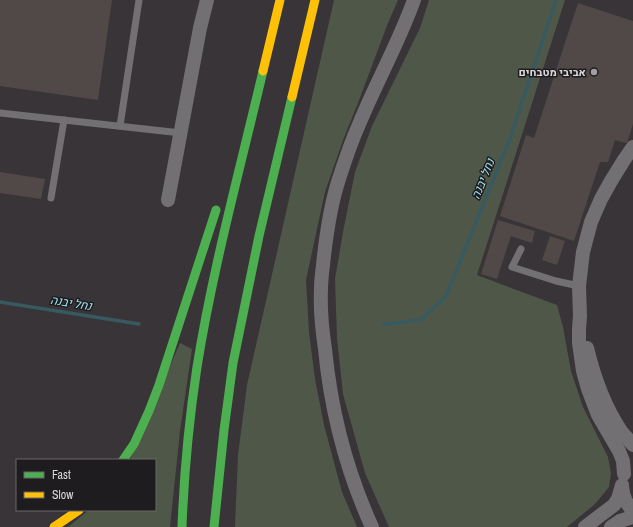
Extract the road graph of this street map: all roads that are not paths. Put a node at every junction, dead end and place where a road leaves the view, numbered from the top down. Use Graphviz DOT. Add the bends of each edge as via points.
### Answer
graph roads {
  1 [pos="139,0"];
  2 [pos="208,0"];
  3 [pos="280,0"];
  4 [pos="315,0"];
  5 [pos="414,0"];
  6 [pos="269,47"];
  7 [pos="0,113"];
  8 [pos="64,120"];
  9 [pos="120,126"];
  10 [pos="181,133"];
  11 [pos="633,147"];
  12 [pos="232,160"];
  13 [pos="51,198"];
  14 [pos="168,200"];
  15 [pos="218,205"];
  16 [pos="521,249"];
  17 [pos="579,286"];
  18 [pos="580,316"];
  19 [pos="633,445"];
  20 [pos="124,459"];
  21 [pos="633,462"];
  22 [pos="623,479"];
  23 [pos="78,511"];
  24 [pos="633,511"];
  25 [pos="633,518"];
  26 [pos="370,526"];
  27 [pos="54,527"];
  28 [pos="182,527"];
  29 [pos="214,527"];
  30 [pos="585,527"];
  31 [pos="611,527"];
  1 -- 9 [label="lane"];
  2 -- 10 [label="street" via="200,28"];
  3 -- 6 [label="highway"];
  4 -- 29 [label="highway" via="259,236 234,363"];
  5 -- 26 [label="street" via="360,122 339,180 330,213 320,288 328,377 338,432"];
  6 -- 12 [label="highway"];
  6 -- 28 [label="highway" via="225,227 204,328 191,410"];
  7 -- 8 [label="lane"];
  8 -- 9 [label="lane"];
  8 -- 13 [label="lane"];
  9 -- 10 [label="lane"];
  10 -- 14 [label="street"];
  11 -- 17 [label="street" via="611,181 591,222 583,252"];
  15 -- 20 [label="highway" via="159,385 134,444"];
  16 -- 17 [label="lane" via="512,268"];
  17 -- 18 [label="street"];
  18 -- 19 [label="street" via="598,387 621,431"];
  18 -- 22 [label="street" via="579,343 583,371 598,415 620,451"];
  21 -- 22 [label="street"];
  22 -- 24 [label="street" via="623,494"];
  22 -- 30 [label="street" via="614,505"];
  23 -- 27 [label="highway"];
  25 -- 31 [label="street" via="620,521"];
}
